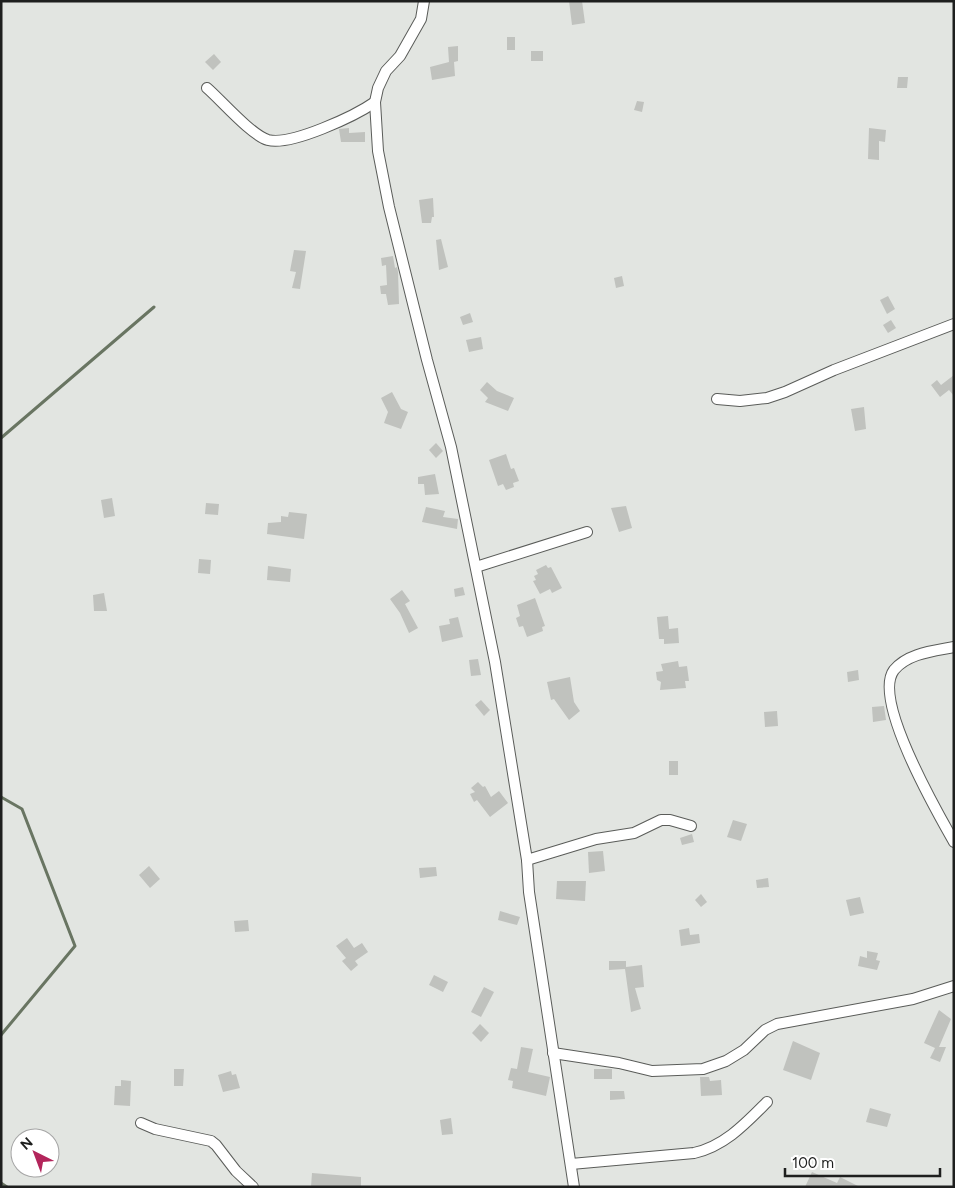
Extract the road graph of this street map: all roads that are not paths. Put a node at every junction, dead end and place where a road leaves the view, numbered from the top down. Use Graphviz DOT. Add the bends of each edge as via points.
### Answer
graph roads {
  1 [pos="424,1"];
  2 [pos="207,88"];
  3 [pos="374,102"];
  4 [pos="954,324"];
  5 [pos="717,399"];
  6 [pos="587,532"];
  7 [pos="476,568"];
  8 [pos="954,647"];
  9 [pos="691,826"];
  10 [pos="954,842"];
  11 [pos="527,860"];
  12 [pos="954,986"];
  13 [pos="553,1053"];
  14 [pos="767,1102"];
  15 [pos="141,1123"];
  16 [pos="571,1164"];
  17 [pos="253,1187"];
  18 [pos="574,1187"];
  1 -- 3 [label="street" via="421,19 400,56 386,71"];
  2 -- 3 [label="street" via="255,133 268,140 285,140 329,126"];
  3 -- 7 [label="street" via="378,151 389,207 442,407"];
  4 -- 5 [label="street" via="768,398"];
  6 -- 7 [label="street"];
  7 -- 11 [label="street" via="495,662"];
  8 -- 10 [label="street" via="905,660 888,682 888,694 921,785"];
  9 -- 11 [label="street" via="661,820 634,833 596,839"];
  11 -- 13 [label="street"];
  12 -- 13 [label="street" via="904,1001 777,1024 765,1030 744,1050 704,1069 652,1071 619,1062"];
  13 -- 16 [label="street"];
  14 -- 16 [label="street" via="743,1126 708,1150"];
  15 -- 17 [label="street" via="211,1141"];
  16 -- 18 [label="street"];
}
